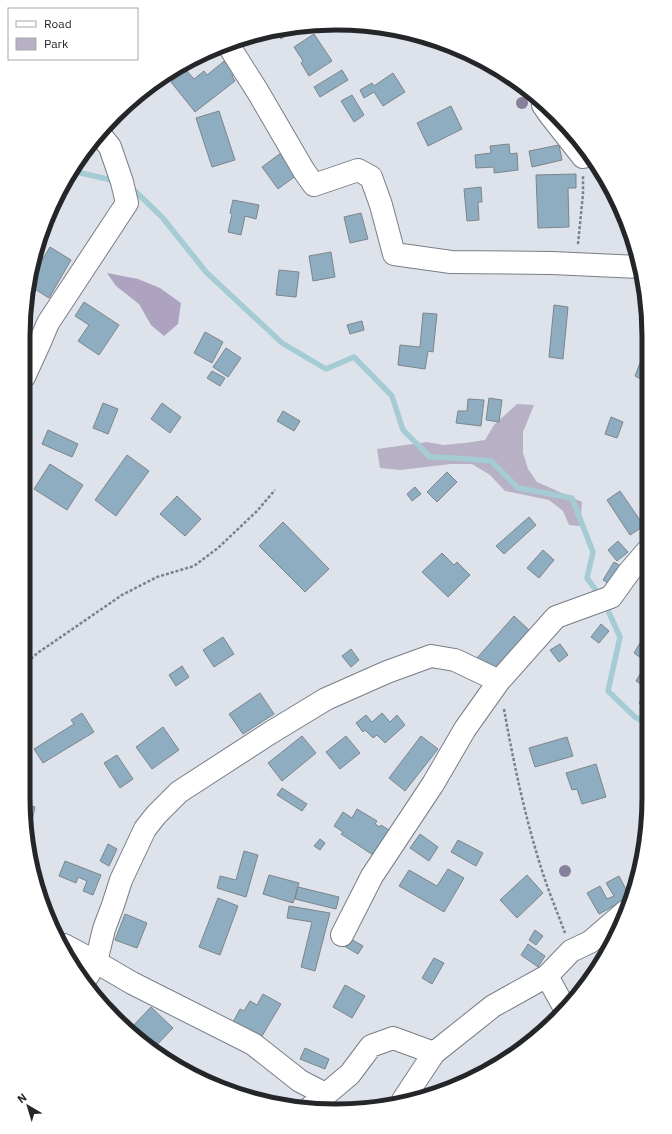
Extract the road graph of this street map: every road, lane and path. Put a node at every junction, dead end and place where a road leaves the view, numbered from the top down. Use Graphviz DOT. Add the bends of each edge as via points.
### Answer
graph roads {
  1 [pos="231,48"];
  2 [pos="561,129"];
  3 [pos="103,138"];
  4 [pos="583,157"];
  5 [pos="576,264"];
  6 [pos="634,267"];
  7 [pos="30,364"];
  8 [pos="275,490"];
  9 [pos="642,557"];
  10 [pos="30,659"];
  11 [pos="499,681"];
  12 [pos="617,919"];
  13 [pos="342,935"];
  14 [pos="69,948"];
  15 [pos="571,950"];
  16 [pos="96,962"];
  17 [pos="88,976"];
  18 [pos="547,976"];
  19 [pos="562,1004"];
  20 [pos="434,1053"];
  21 [pos="406,1096"];
  22 [pos="318,1101"];
  1 -- 5 [label="street" via="314,185 358,170 371,177 394,254 451,262"];
  2 -- 4 [label="street"];
  3 -- 7 [label="street" via="110,147 127,202 48,323"];
  4 -- 5 [label="path" via="583,194"];
  5 -- 6 [label="street"];
  8 -- 10 [label="path" via="229,538 194,566 157,577 122,595"];
  9 -- 11 [label="street" via="611,597 556,618"];
  11 -- 13 [label="street" via="465,729 433,784 372,876"];
  11 -- 15 [label="path" via="510,745 537,854"];
  11 -- 16 [label="street" via="454,660 430,656 387,672 326,700 179,792 145,829 121,880"];
  12 -- 15 [label="street" via="590,942"];
  14 -- 16 [label="street"];
  15 -- 18 [label="street"];
  16 -- 17 [label="street"];
  16 -- 22 [label="street" via="132,984 253,1044 300,1081"];
  18 -- 19 [label="street"];
  18 -- 20 [label="street" via="493,1006"];
  20 -- 21 [label="street"];
  20 -- 22 [label="street" via="393,1038 371,1046 350,1074"];
}
